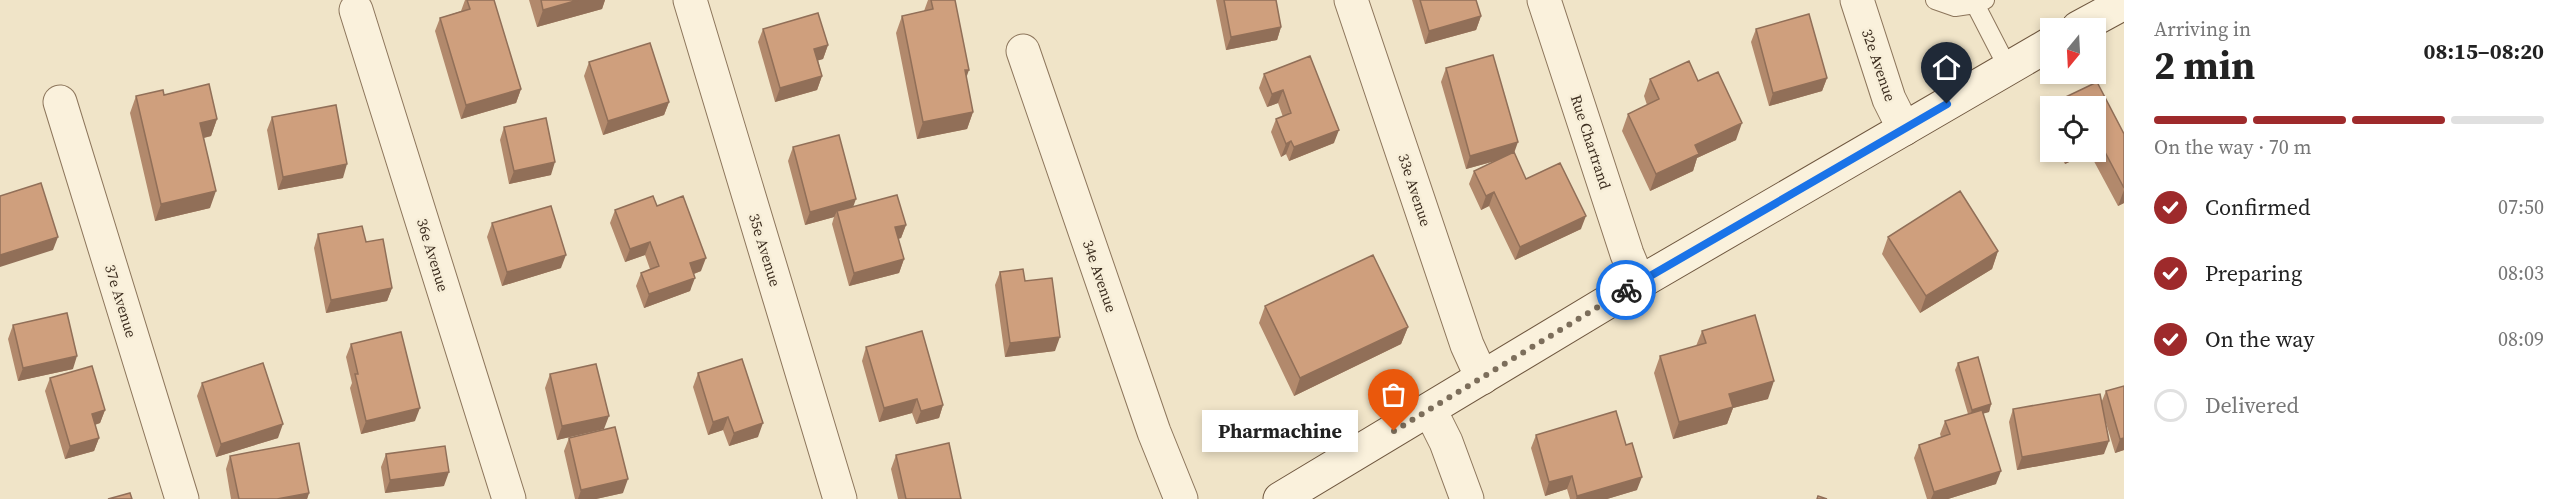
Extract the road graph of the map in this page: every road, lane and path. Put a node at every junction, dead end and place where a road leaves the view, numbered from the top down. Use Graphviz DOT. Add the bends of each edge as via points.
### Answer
graph roads {
  1 [pos="690,0"];
  2 [pos="1351,0"];
  3 [pos="1544,0"];
  4 [pos="1857,0"];
  5 [pos="1935,0"];
  6 [pos="1980,2"];
  7 [pos="2124,3"];
  8 [pos="356,10"];
  9 [pos="2096,18"];
  10 [pos="2040,50"];
  11 [pos="1023,51"];
  12 [pos="2008,68"];
  13 [pos="60,102"];
  14 [pos="1904,129"];
  15 [pos="1639,283"];
  16 [pos="1482,378"];
  17 [pos="1430,410"];
  18 [pos="182,499"];
  19 [pos="509,499"];
  20 [pos="840,499"];
  21 [pos="1181,499"];
  22 [pos="1280,499"];
  23 [pos="1467,499"];
  1 -- 20 [label="street, 35e Avenue"];
  2 -- 16 [label="street, 33e Avenue" via="1467,345"];
  3 -- 15 [label="street, Rue Chartrand"];
  4 -- 14 [label="street, 32e Avenue" via="1889,99"];
  5 -- 6 [label="lane" via="1955,7"];
  6 -- 12 [label="lane"];
  7 -- 9 [label="street"];
  8 -- 19 [label="street, 36e Avenue"];
  10 -- 12 [label="street"];
  11 -- 21 [label="street, 34e Avenue" via="1154,432"];
  12 -- 14 [label="street"];
  13 -- 18 [label="street, 37e Avenue"];
  14 -- 15 [label="street"];
  15 -- 16 [label="street"];
  16 -- 17 [label="street"];
  17 -- 22 [label="street"];
  17 -- 23 [label="street"];
}
